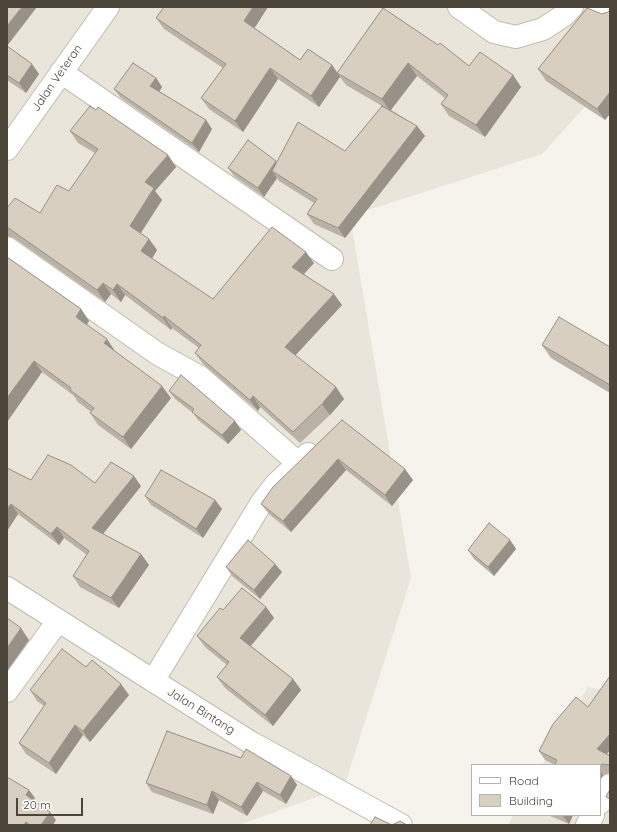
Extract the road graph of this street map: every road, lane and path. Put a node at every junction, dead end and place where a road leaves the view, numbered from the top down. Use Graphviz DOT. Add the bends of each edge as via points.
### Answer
graph roads {
  1 [pos="108,7"];
  2 [pos="459,7"];
  3 [pos="572,7"];
  4 [pos="599,7"];
  5 [pos="610,14"];
  6 [pos="61,72"];
  7 [pos="7,149"];
  8 [pos="7,248"];
  9 [pos="332,259"];
  10 [pos="325,438"];
  11 [pos="298,463"];
  12 [pos="7,588"];
  13 [pos="58,621"];
  14 [pos="153,681"];
  15 [pos="7,691"];
  16 [pos="610,785"];
  17 [pos="601,801"];
  18 [pos="592,816"];
  19 [pos="401,825"];
  20 [pos="587,825"];
  1 -- 6 [label="street, Jalan Veteran"];
  2 -- 3 [label="street" via="494,32 516,36 543,29"];
  4 -- 5 [label="street"];
  6 -- 7 [label="street, Jalan Veteran"];
  6 -- 9 [label="street"];
  8 -- 11 [label="street" via="158,354 200,377"];
  10 -- 11 [label="street"];
  11 -- 14 [label="street" via="262,502"];
  12 -- 13 [label="street, Jalan Bintang"];
  13 -- 14 [label="street, Jalan Bintang"];
  13 -- 15 [label="street"];
  14 -- 19 [label="street, Jalan Bintang" via="250,742"];
  16 -- 17 [label="street"];
  18 -- 20 [label="street"];
}
